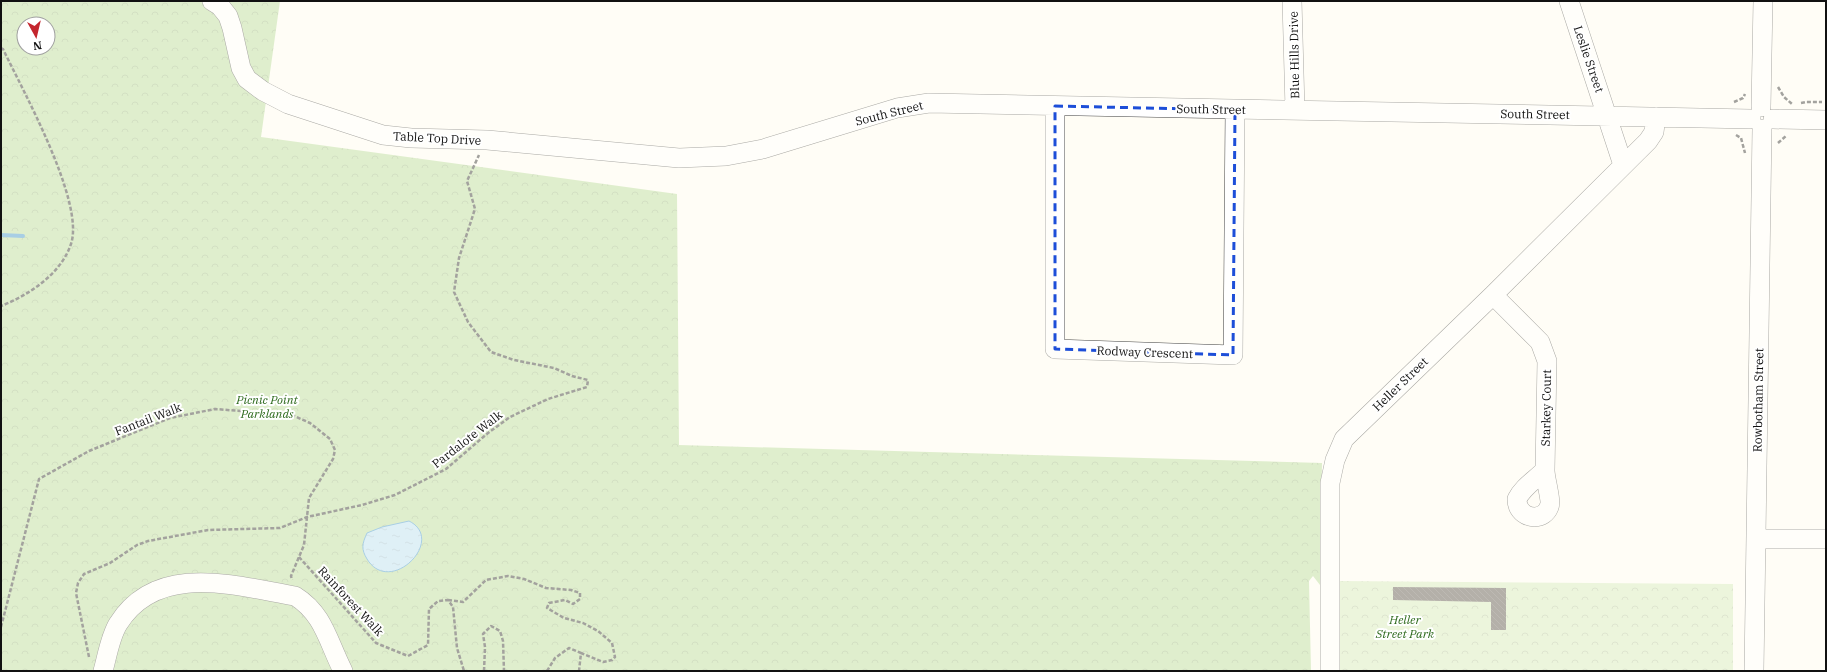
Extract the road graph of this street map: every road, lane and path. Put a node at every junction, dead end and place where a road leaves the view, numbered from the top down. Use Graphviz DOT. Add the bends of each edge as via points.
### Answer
graph roads {
  1 [pos="212,1"];
  2 [pos="1292,1"];
  3 [pos="1569,1"];
  4 [pos="1763,1"];
  5 [pos="1,48"];
  6 [pos="1745,88"];
  7 [pos="1778,88"];
  8 [pos="1727,102"];
  9 [pos="1055,106"];
  10 [pos="1295,109"];
  11 [pos="1234,110"];
  12 [pos="1824,111"];
  13 [pos="1608,116"];
  14 [pos="1656,117"];
  15 [pos="1762,118"];
  16 [pos="1732,135"];
  17 [pos="486,140"];
  18 [pos="1745,157"];
  19 [pos="679,158"];
  20 [pos="1623,165"];
  21 [pos="1493,295"];
  22 [pos="1,306"];
  23 [pos="1544,470"];
  24 [pos="307,517"];
  25 [pos="1756,539"];
  26 [pos="1826,539"];
  27 [pos="299,557"];
  28 [pos="295,596"];
  29 [pos="448,600"];
  30 [pos="1,627"];
  31 [pos="581,652"];
  32 [pos="96,667"];
  33 [pos="343,671"];
  34 [pos="464,671"];
  35 [pos="484,671"];
  36 [pos="504,671"];
  37 [pos="547,671"];
  38 [pos="579,671"];
  39 [pos="1330,671"];
  40 [pos="1754,671"];
  1 -- 17 [label="street, Table Top Drive" via="228,16 240,68 247,79 262,91 288,104 383,135"];
  2 -- 10 [label="street, Blue Hills Drive"];
  3 -- 13 [label="street, Leslie Street"];
  4 -- 15 [label="street, Rowbotham Street"];
  5 -- 22 [label="path" via="62,175 73,217 71,243 54,273 17,300"];
  6 -- 8 [label="path" via="1743,98"];
  7 -- 12 [label="path" via="1793,104 1806,102"];
  9 -- 11 [label="street, South Street"];
  9 -- 11 [label="street, Rodway Crescent" via="1055,349 1233,355"];
  9 -- 19 [label="street, South Street" via="929,103 897,108 763,149 726,156"];
  10 -- 11 [label="street, South Street"];
  10 -- 13 [label="street, South Street"];
  12 -- 15 [label="street, South Street"];
  13 -- 14 [label="street, South Street"];
  13 -- 20 [label="street"];
  14 -- 15 [label="street, South Street"];
  14 -- 20 [label="street, Heller Street" via="1654,132"];
  15 -- 25 [label="street, Rowbotham Street"];
  16 -- 18 [label="path" via="1741,138"];
  17 -- 19 [label="street, Table Top Drive"];
  17 -- 24 [label="path, Pardalote Walk" via="467,180 475,209 459,258 454,292 468,322 491,352 514,360 554,368 588,380 587,387 548,400 510,417 446,469 395,495"];
  20 -- 21 [label="street, Heller Street"];
  21 -- 23 [label="street, Starkey Court" via="1540,342 1547,361"];
  21 -- 39 [label="street, Heller Street" via="1344,439 1335,460 1330,483"];
  24 -- 27 [label="path" via="304,545"];
  24 -- 30 [label="path, Fantail Walk" via="309,498 333,459 335,450 330,440 310,423 292,415 215,409 170,418 89,451 39,479"];
  24 -- 32 [label="path, Pardalote Walk" via="280,528 208,530 148,541 137,545 110,563 84,574 78,583 76,593 88,647"];
  25 -- 26 [label="street"];
  25 -- 40 [label="street, Rowbotham Street"];
  27 -- 28 [label="path" via="291,576"];
  27 -- 29 [label="path, Rainforest Walk" via="376,643 408,656 428,645 429,609 438,601"];
  28 -- 32 [label="street" via="199,582 174,585 153,592 130,607"];
  28 -- 33 [label="street" via="308,604 321,621"];
  29 -- 31 [label="path" via="463,602 486,580 508,576 546,588 571,590 580,594 580,599 573,604 565,600 549,603 547,608 564,618 583,623 598,631 612,644 615,657 603,662"];
  29 -- 34 [label="path" via="453,607 457,648"];
  31 -- 37 [label="path" via="569,648 555,658"];
  31 -- 38 [label="path"];
  35 -- 36 [label="path" via="483,634 491,626 500,632 503,641"];
}
